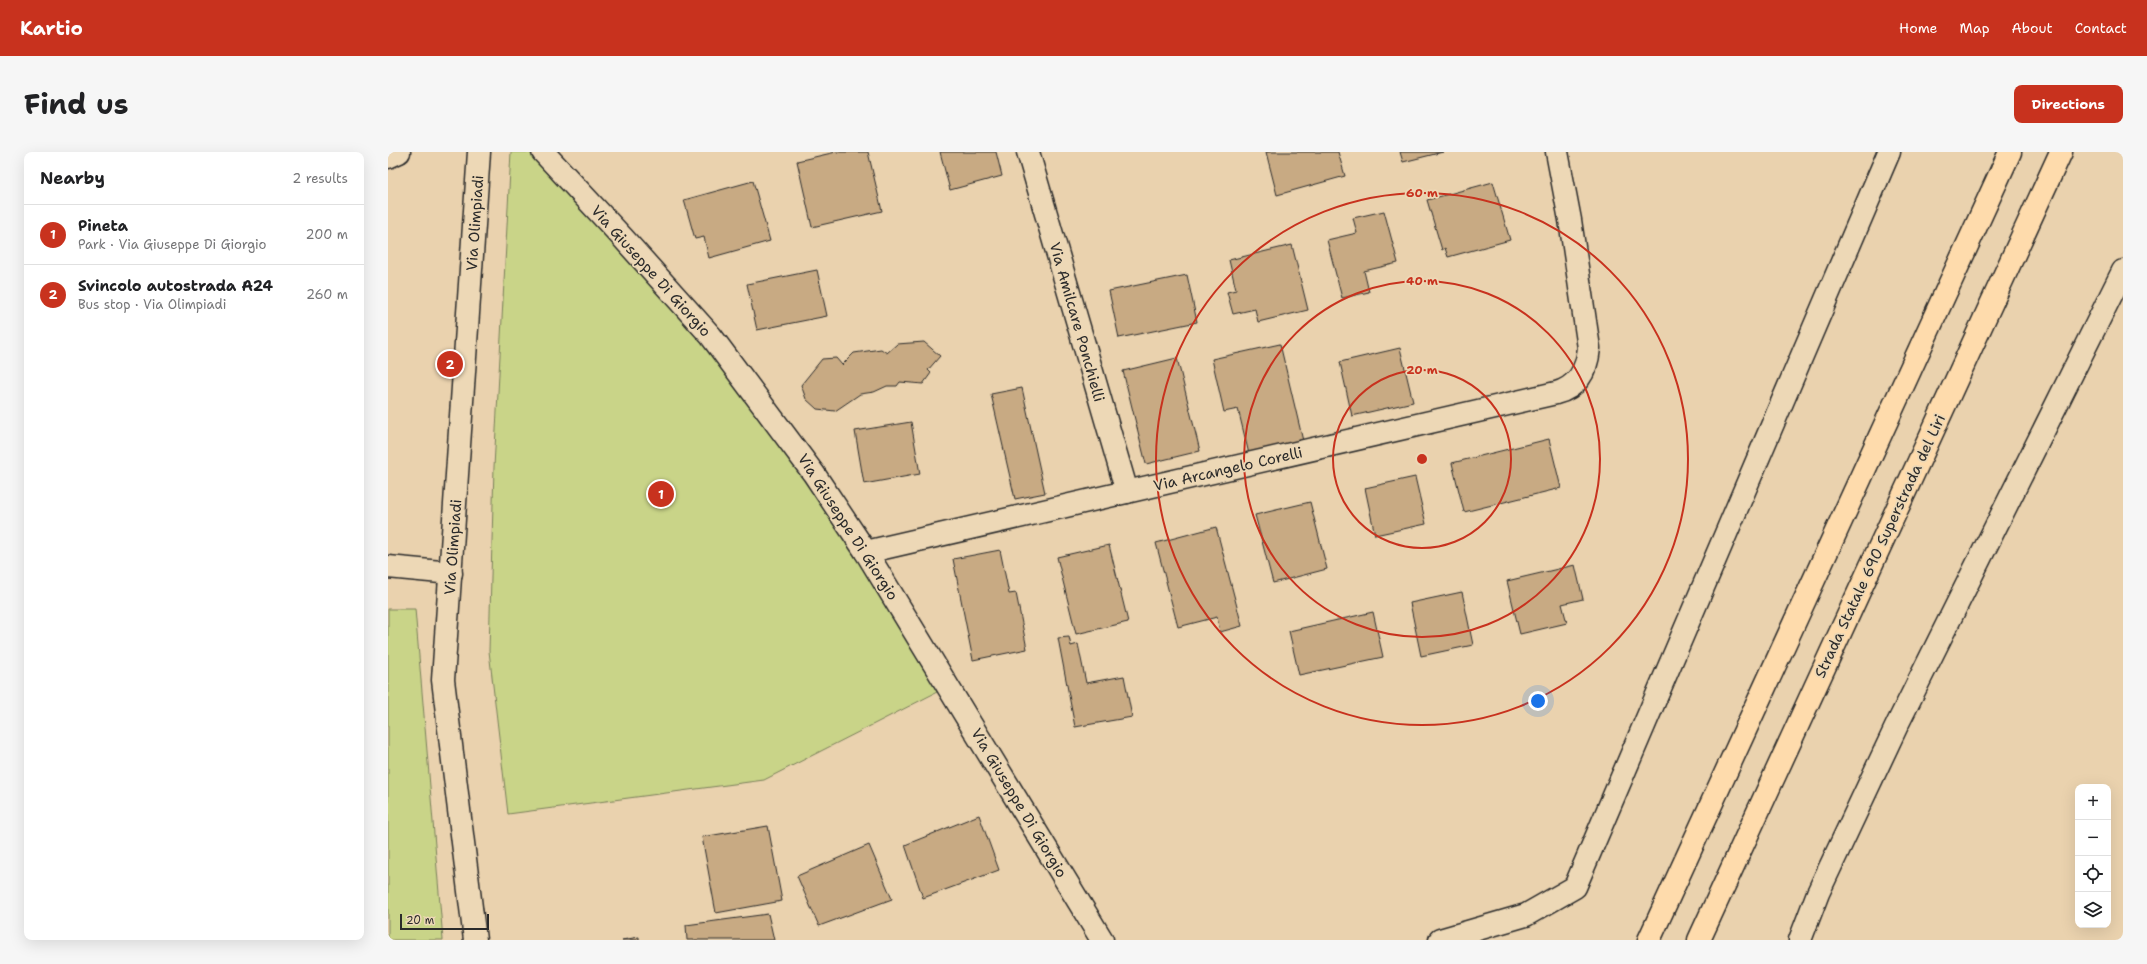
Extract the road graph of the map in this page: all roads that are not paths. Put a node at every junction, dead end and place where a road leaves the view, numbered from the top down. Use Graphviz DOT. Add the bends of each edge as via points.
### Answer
graph roads {
  1 [pos="399,152"];
  2 [pos="480,152"];
  3 [pos="543,152"];
  4 [pos="1028,152"];
  5 [pos="1557,152"];
  6 [pos="1889,152"];
  7 [pos="2010,152"];
  8 [pos="2061,152"];
  9 [pos="388,157"];
  10 [pos="2123,271"];
  11 [pos="1127,492"];
  12 [pos="866,552"];
  13 [pos="388,567"];
  14 [pos="451,573"];
  15 [pos="475,940"];
  16 [pos="1102,940"];
  17 [pos="1440,940"];
  18 [pos="1649,940"];
  19 [pos="1699,940"];
  20 [pos="1800,940"];
  1 -- 9 [label="street"];
  2 -- 14 [label="street, Via Olimpiadi"];
  3 -- 12 [label="street, Via Giuseppe Di Giorgio" via="711,336 814,474"];
  4 -- 11 [label="street, Via Amilcare Ponchielli"];
  5 -- 11 [label="street, Via Arcangelo Corelli" via="1588,338 1588,359 1583,373 1570,387 1556,393"];
  6 -- 17 [label="street" via="1575,887 1526,915"];
  7 -- 18 [label="highway"];
  8 -- 19 [label="highway, Strada Statale 690 Superstrada del Liri"];
  10 -- 20 [label="street" via="1898,723 1818,893"];
  11 -- 12 [label="street, Via Arcangelo Corelli"];
  12 -- 16 [label="street, Via Giuseppe Di Giorgio"];
  13 -- 14 [label="street"];
  14 -- 15 [label="street, Via Olimpiadi" via="444,680"];
}
